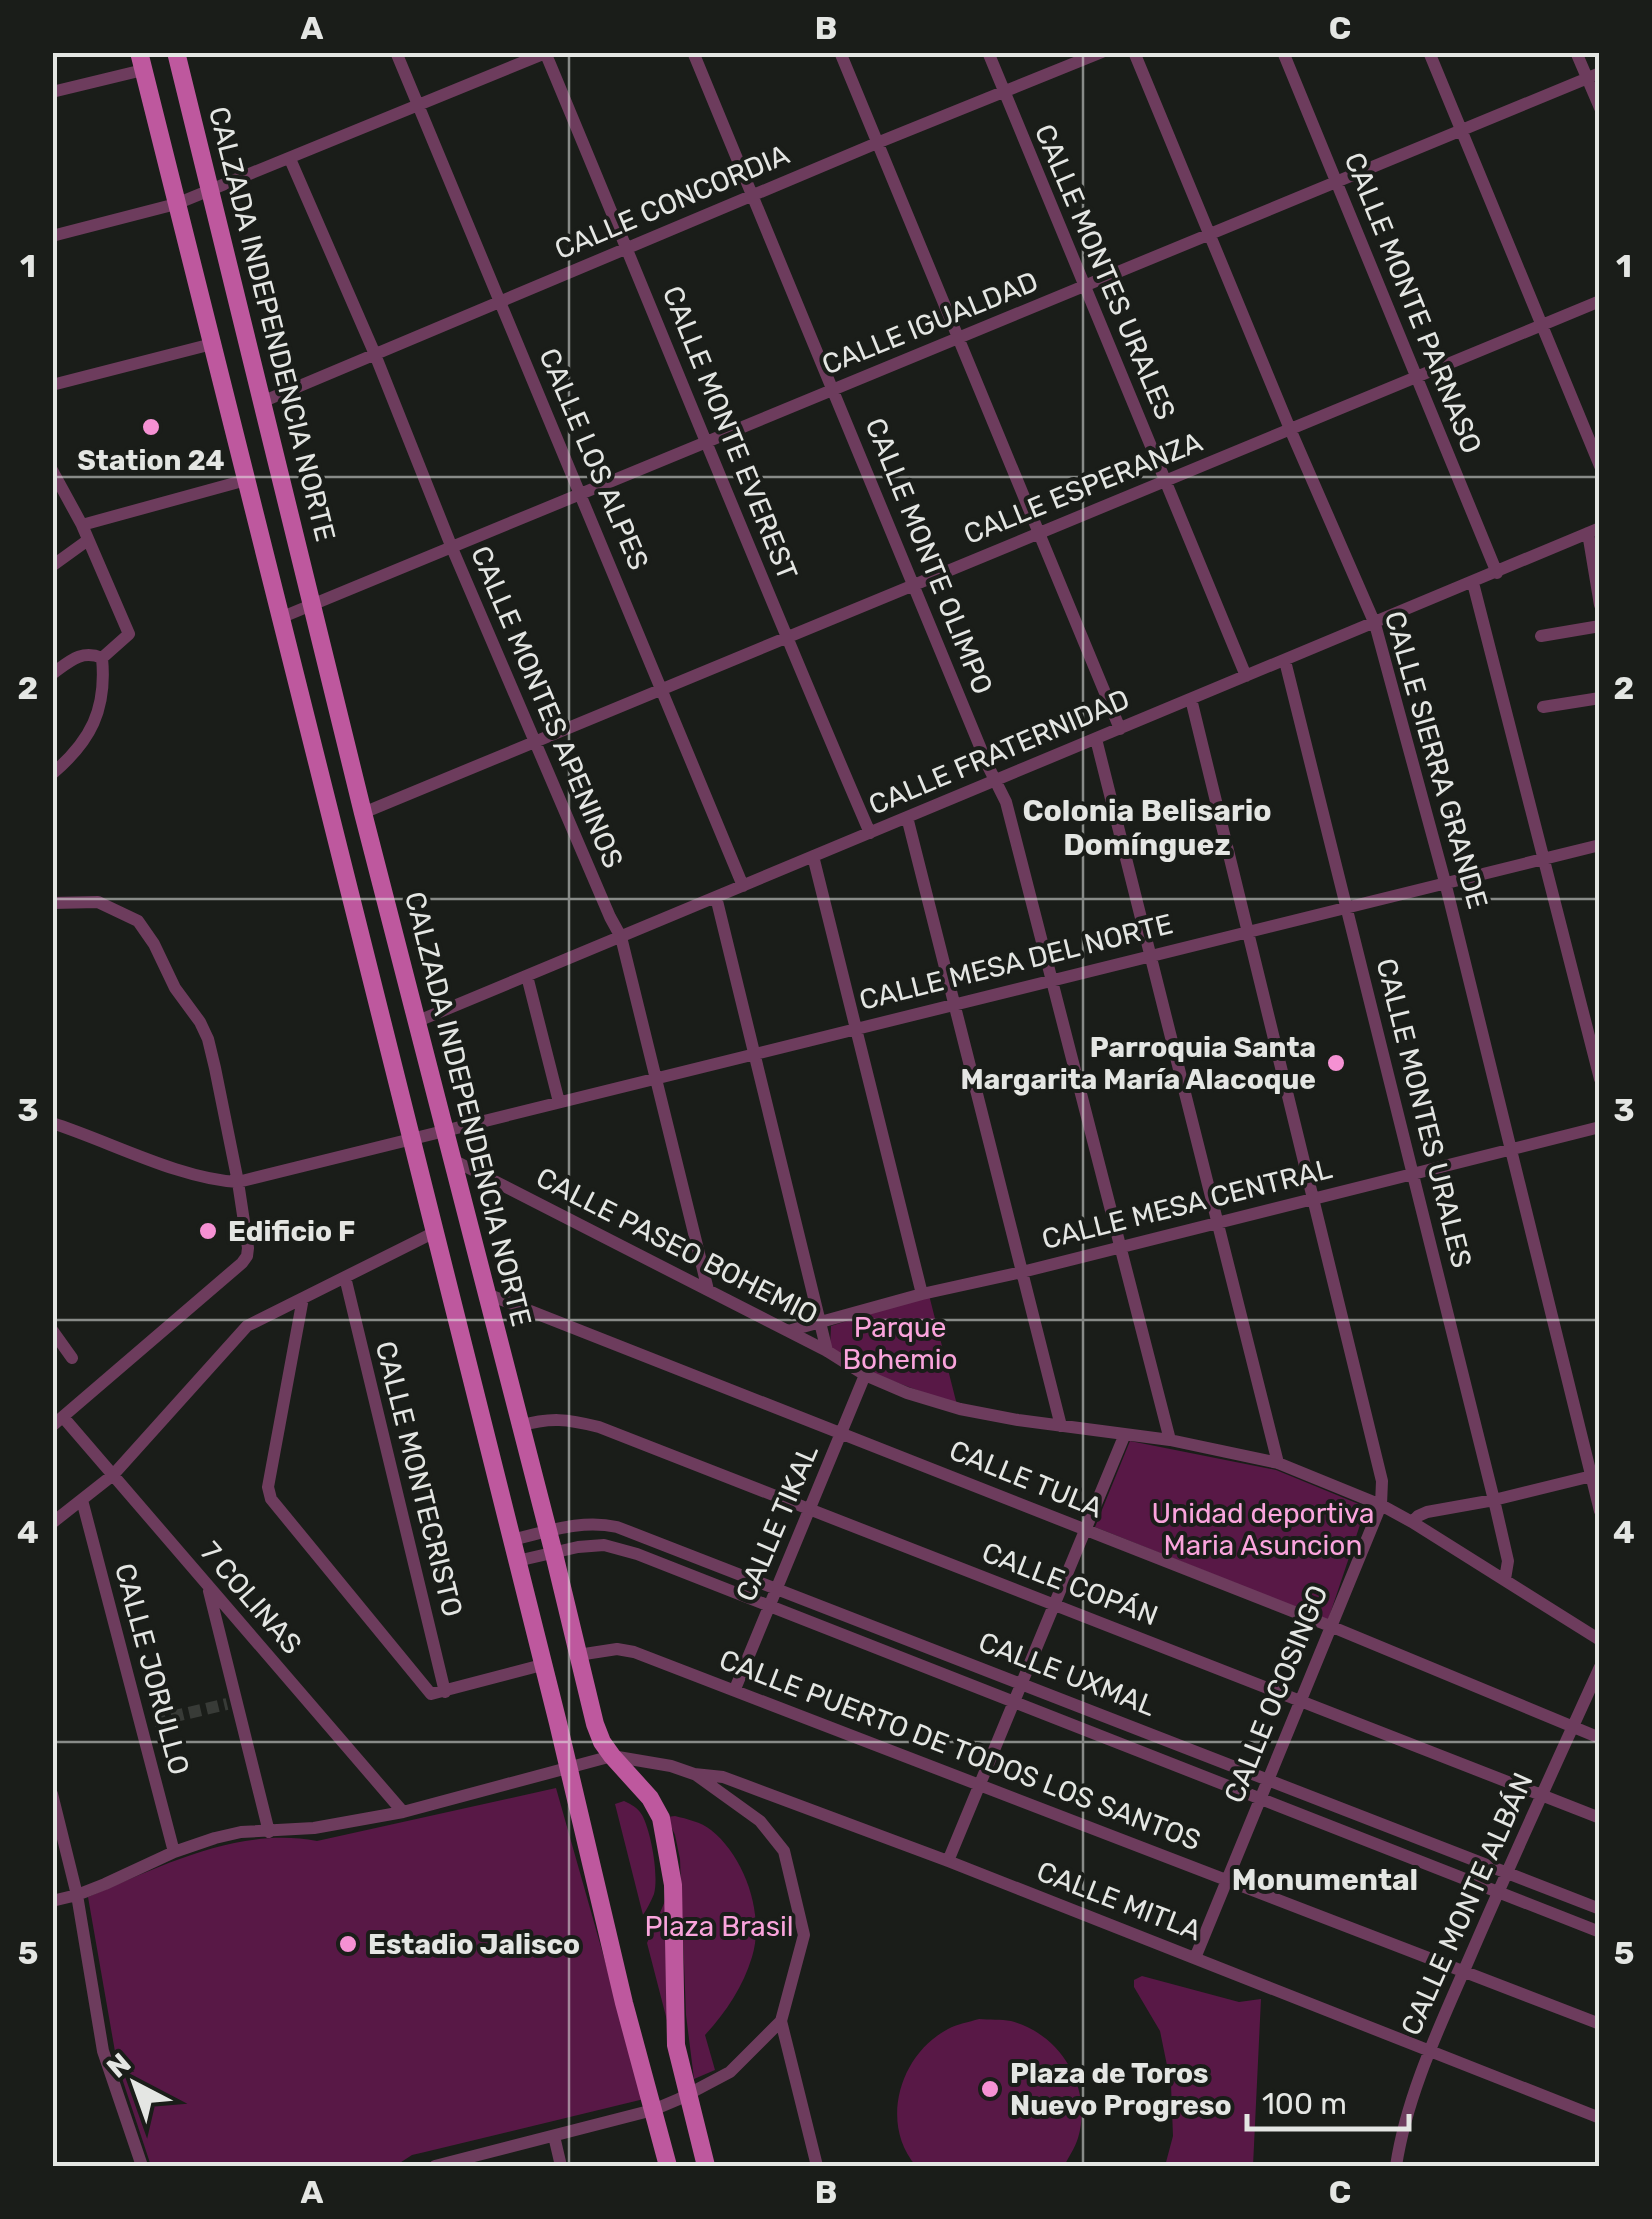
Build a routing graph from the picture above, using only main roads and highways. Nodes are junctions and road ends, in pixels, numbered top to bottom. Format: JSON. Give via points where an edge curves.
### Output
{"nodes":[{"id":1,"x":176,"y":52,"type":"edge"},
{"id":2,"x":141,"y":61,"type":"edge"},
{"id":3,"x":668,"y":2166,"type":"edge"},
{"id":4,"x":706,"y":2166,"type":"edge"}],
"edges":[{"from":1,"to":4,"type":"main road","name":"CALZADA INDEPENDENCIA NORTE","via":[[595,1724],[661,1818],[674,1884],[676,2045]]},
{"from":2,"to":3,"type":"main road"}]}
